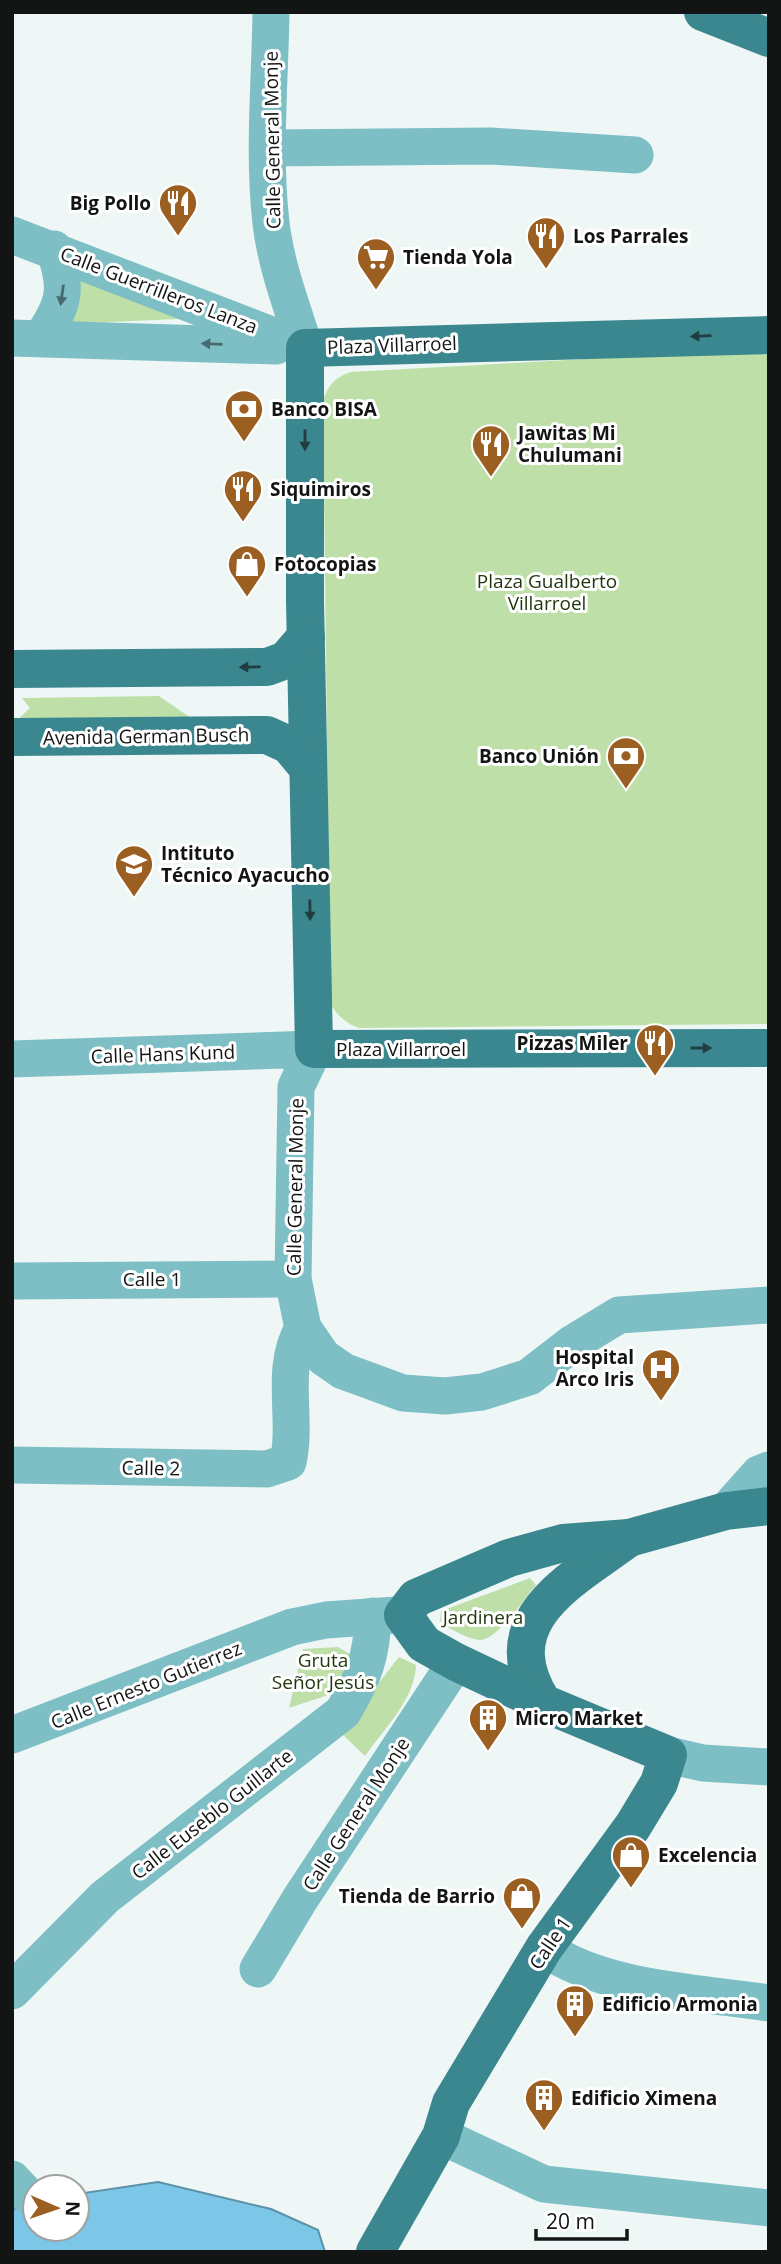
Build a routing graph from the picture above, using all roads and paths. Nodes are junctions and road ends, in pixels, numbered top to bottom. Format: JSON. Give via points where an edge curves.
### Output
{"nodes":[{"id":1,"x":271,"y":12,"type":"edge"},
{"id":2,"x":703,"y":12,"type":"edge"},
{"id":3,"x":761,"y":28,"type":"edge"},
{"id":4,"x":268,"y":148,"type":"junction"},
{"id":5,"x":635,"y":155,"type":"dead end"},
{"id":6,"x":12,"y":235,"type":"edge"},
{"id":7,"x":54,"y":249,"type":"junction"},
{"id":8,"x":769,"y":334,"type":"edge"},
{"id":9,"x":27,"y":337,"type":"edge"},
{"id":10,"x":305,"y":348,"type":"junction"},
{"id":11,"x":306,"y":637,"type":"junction"},
{"id":12,"x":12,"y":669,"type":"edge"},
{"id":13,"x":12,"y":737,"type":"edge"},
{"id":14,"x":308,"y":768,"type":"junction"},
{"id":15,"x":769,"y":1048,"type":"edge"},
{"id":16,"x":314,"y":1049,"type":"junction"},
{"id":17,"x":12,"y":1059,"type":"edge"},
{"id":18,"x":293,"y":1279,"type":"junction"},
{"id":19,"x":12,"y":1281,"type":"edge"},
{"id":20,"x":769,"y":1305,"type":"edge"},
{"id":21,"x":303,"y":1328,"type":"junction"},
{"id":22,"x":12,"y":1465,"type":"edge"},
{"id":23,"x":769,"y":1470,"type":"edge"},
{"id":24,"x":769,"y":1506,"type":"edge"},
{"id":25,"x":726,"y":1511,"type":"junction"},
{"id":26,"x":629,"y":1538,"type":"junction"},
{"id":27,"x":388,"y":1616,"type":"junction"},
{"id":28,"x":456,"y":1662,"type":"junction"},
{"id":29,"x":543,"y":1703,"type":"junction"},
{"id":30,"x":12,"y":1735,"type":"edge"},
{"id":31,"x":668,"y":1755,"type":"junction"},
{"id":32,"x":769,"y":1767,"type":"edge"},
{"id":33,"x":544,"y":1948,"type":"junction"},
{"id":34,"x":258,"y":1969,"type":"dead end"},
{"id":35,"x":12,"y":1991,"type":"edge"},
{"id":36,"x":769,"y":2003,"type":"edge"},
{"id":37,"x":441,"y":2136,"type":"junction"},
{"id":38,"x":769,"y":2208,"type":"edge"},
{"id":39,"x":375,"y":2252,"type":"edge"}],
"edges":[{"from":1,"to":4,"type":"street","name":"Calle General Monje"},
{"from":2,"to":3,"type":"main road"},
{"from":4,"to":5,"type":"street","via":[[491,146]]},
{"from":4,"to":10,"type":"street","name":"Calle General Monje","via":[[271,222]]},
{"from":6,"to":7,"type":"street","name":"Calle Guerrilleros Lanza"},
{"from":7,"to":9,"type":"street","one_way":true,"via":[[64,292],[58,314]]},
{"from":7,"to":10,"type":"street","name":"Calle Guerrilleros Lanza"},
{"from":8,"to":10,"type":"main road","name":"Plaza Villarroel","one_way":true},
{"from":10,"to":9,"type":"street","one_way":true},
{"from":10,"to":11,"type":"main road","name":"Plaza Villarroel","one_way":true},
{"from":11,"to":12,"type":"main road","one_way":true,"via":[[286,660],[267,667]]},
{"from":11,"to":14,"type":"main road","name":"Plaza Villarroel"},
{"from":13,"to":14,"type":"main road","name":"Avenida German Busch","via":[[267,735],[289,745]]},
{"from":14,"to":16,"type":"main road","name":"Plaza Villarroel","one_way":true},
{"from":16,"to":15,"type":"main road","name":"Plaza Villarroel","one_way":true},
{"from":16,"to":17,"type":"street","name":"Calle Hans Kund"},
{"from":16,"to":18,"type":"street","name":"Calle General Monje","via":[[296,1087]]},
{"from":18,"to":19,"type":"street","name":"Calle 1"},
{"from":18,"to":21,"type":"street","name":"Calle General Monje"},
{"from":20,"to":21,"type":"street","name":"Calle General Monje","via":[[619,1315],[529,1377],[482,1392],[445,1396],[403,1393],[343,1371],[323,1357]]},
{"from":21,"to":22,"type":"street","name":"Calle 2","via":[[294,1343],[290,1367],[293,1440],[288,1462],[267,1469]]},
{"from":23,"to":25,"type":"street","via":[[759,1474]]},
{"from":24,"to":25,"type":"main road"},
{"from":25,"to":26,"type":"main road"},
{"from":26,"to":27,"type":"main road","via":[[563,1542],[509,1558],[416,1598]]},
{"from":26,"to":29,"type":"main road","via":[[557,1591],[530,1627],[526,1664]]},
{"from":27,"to":28,"type":"main road"},
{"from":27,"to":30,"type":"street","name":"Calle Ernesto Gutierrez","via":[[292,1627]]},
{"from":27,"to":35,"type":"street","name":"Calle Euseblo Guillarte","via":[[343,1713],[105,1897]]},
{"from":28,"to":29,"type":"main road"},
{"from":28,"to":34,"type":"street","name":"Calle General Monje"},
{"from":29,"to":31,"type":"main road"},
{"from":31,"to":32,"type":"street","via":[[703,1763]]},
{"from":31,"to":33,"type":"main road","name":"Calle 1","via":[[659,1783],[633,1826]]},
{"from":33,"to":36,"type":"street","via":[[566,1964],[612,1979]]},
{"from":33,"to":37,"type":"main road","name":"Calle 1","via":[[451,2103]]},
{"from":37,"to":38,"type":"street","via":[[544,2184]]},
{"from":37,"to":39,"type":"main road","name":"Calle 1"}]}
